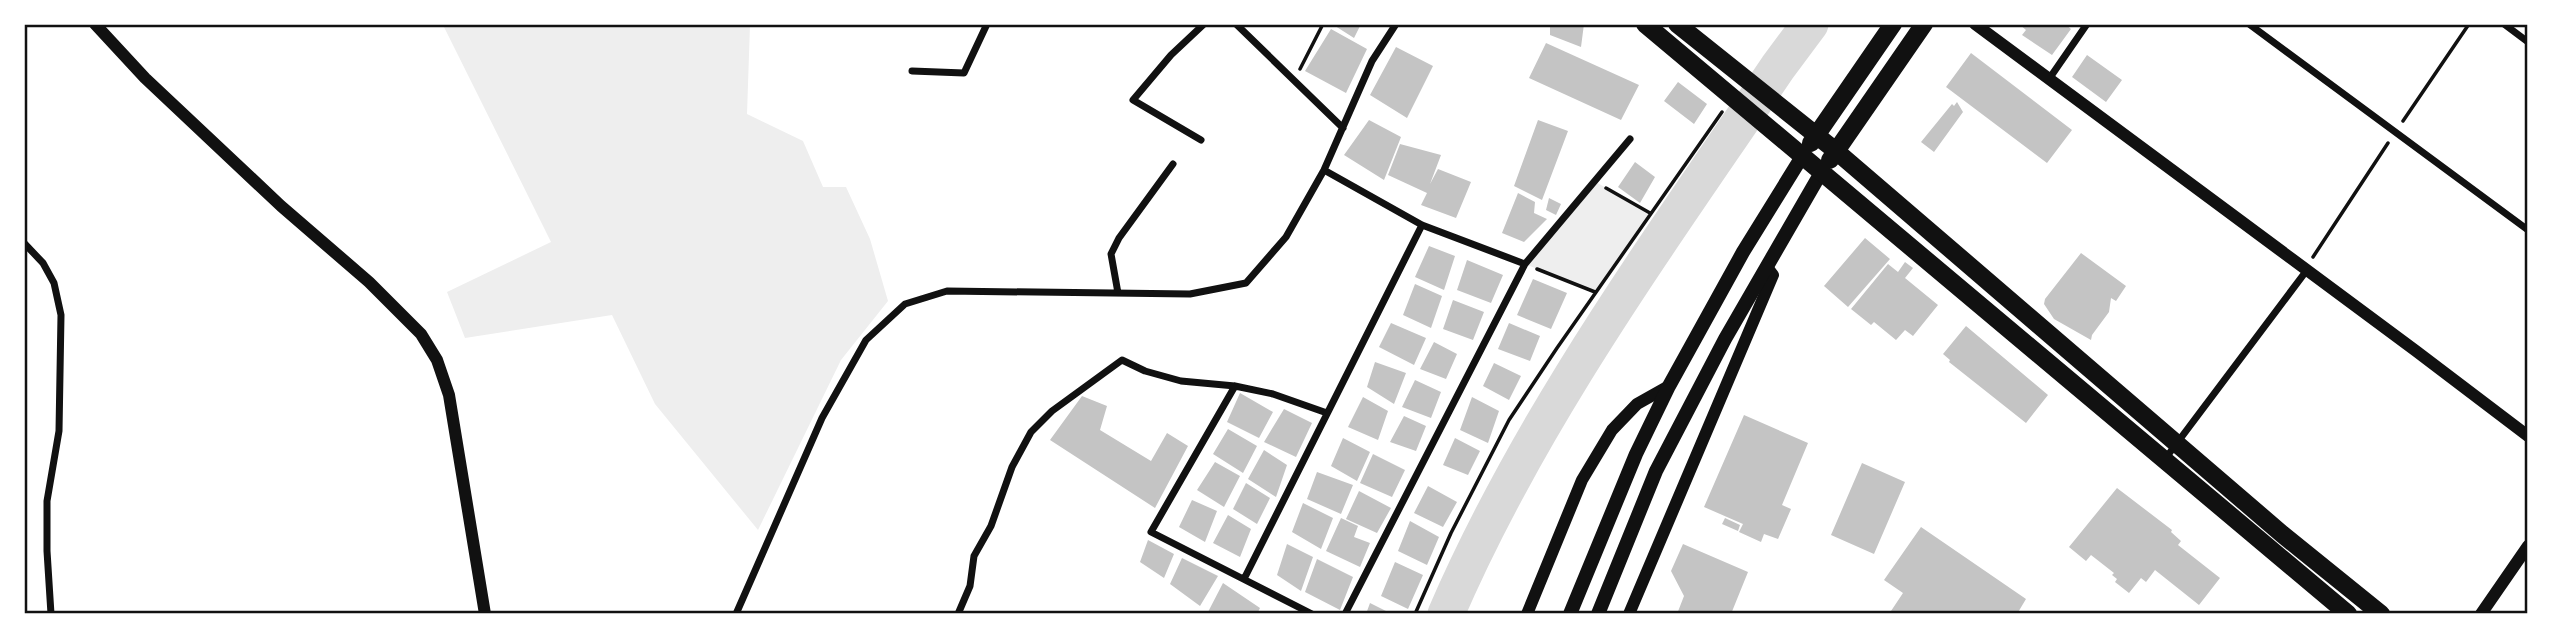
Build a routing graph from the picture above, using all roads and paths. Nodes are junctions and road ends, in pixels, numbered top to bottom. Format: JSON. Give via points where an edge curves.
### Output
{"nodes":[{"id":1,"x":94,"y":24,"type":"edge"},
{"id":2,"x":987,"y":24,"type":"edge"},
{"id":3,"x":1205,"y":24,"type":"edge"},
{"id":4,"x":1236,"y":24,"type":"edge"},
{"id":5,"x":1323,"y":24,"type":"edge"},
{"id":6,"x":1395,"y":24,"type":"edge"},
{"id":7,"x":1645,"y":24,"type":"edge"},
{"id":8,"x":1893,"y":24,"type":"edge"},
{"id":9,"x":1924,"y":24,"type":"edge"},
{"id":10,"x":1975,"y":24,"type":"edge"},
{"id":11,"x":2087,"y":24,"type":"edge"},
{"id":12,"x":2249,"y":24,"type":"edge"},
{"id":13,"x":2469,"y":24,"type":"edge"},
{"id":14,"x":2504,"y":24,"type":"edge"},
{"id":15,"x":1685,"y":27,"type":"edge"},
{"id":16,"x":2528,"y":42,"type":"edge"},
{"id":17,"x":912,"y":71,"type":"dead end"},
{"id":18,"x":2049,"y":79,"type":"junction"},
{"id":19,"x":1293,"y":82,"type":"junction"},
{"id":20,"x":1727,"y":103,"type":"junction"},
{"id":21,"x":2400,"y":125,"type":"dead end"},
{"id":22,"x":1343,"y":128,"type":"junction"},
{"id":23,"x":1816,"y":136,"type":"junction"},
{"id":24,"x":1630,"y":139,"type":"dead end"},
{"id":25,"x":1201,"y":140,"type":"dead end"},
{"id":26,"x":2389,"y":142,"type":"dead end"},
{"id":27,"x":1836,"y":151,"type":"junction"},
{"id":28,"x":1803,"y":155,"type":"junction"},
{"id":29,"x":1173,"y":164,"type":"dead end"},
{"id":30,"x":1324,"y":170,"type":"junction"},
{"id":31,"x":1822,"y":171,"type":"junction"},
{"id":32,"x":1594,"y":181,"type":"junction"},
{"id":33,"x":1650,"y":213,"type":"junction"},
{"id":34,"x":1422,"y":225,"type":"junction"},
{"id":35,"x":2528,"y":230,"type":"edge"},
{"id":36,"x":24,"y":243,"type":"edge"},
{"id":37,"x":1525,"y":264,"type":"junction"},
{"id":38,"x":1767,"y":267,"type":"junction"},
{"id":39,"x":2307,"y":270,"type":"junction"},
{"id":40,"x":1595,"y":292,"type":"junction"},
{"id":41,"x":1118,"y":293,"type":"junction"},
{"id":42,"x":1235,"y":386,"type":"junction"},
{"id":43,"x":1669,"y":386,"type":"junction"},
{"id":44,"x":1327,"y":414,"type":"junction"},
{"id":45,"x":2528,"y":436,"type":"edge"},
{"id":46,"x":2176,"y":444,"type":"junction"},
{"id":47,"x":2165,"y":459,"type":"junction"},
{"id":48,"x":2528,"y":546,"type":"edge"},
{"id":49,"x":1244,"y":579,"type":"junction"},
{"id":50,"x":51,"y":614,"type":"edge"},
{"id":51,"x":485,"y":614,"type":"edge"},
{"id":52,"x":736,"y":614,"type":"edge"},
{"id":53,"x":958,"y":614,"type":"edge"},
{"id":54,"x":1312,"y":614,"type":"edge"},
{"id":55,"x":1345,"y":614,"type":"edge"},
{"id":56,"x":1415,"y":614,"type":"edge"},
{"id":57,"x":1527,"y":614,"type":"edge"},
{"id":58,"x":1570,"y":614,"type":"edge"},
{"id":59,"x":1598,"y":614,"type":"edge"},
{"id":60,"x":1629,"y":614,"type":"edge"},
{"id":61,"x":2348,"y":614,"type":"edge"},
{"id":62,"x":2381,"y":614,"type":"edge"},
{"id":63,"x":2481,"y":614,"type":"edge"}],
"edges":[{"from":1,"to":51,"type":"street","via":[[184,115],[421,334],[437,359],[449,395]]},
{"from":2,"to":17,"type":"street","via":[[964,73]]},
{"from":3,"to":25,"type":"street","via":[[1133,100]]},
{"from":4,"to":19,"type":"street"},
{"from":5,"to":19,"type":"path"},
{"from":6,"to":22,"type":"street","via":[[1372,61]]},
{"from":7,"to":20,"type":"main road"},
{"from":8,"to":23,"type":"main road"},
{"from":9,"to":27,"type":"main road"},
{"from":10,"to":18,"type":"street"},
{"from":11,"to":18,"type":"street"},
{"from":12,"to":35,"type":"street"},
{"from":13,"to":21,"type":"path"},
{"from":14,"to":16,"type":"street"},
{"from":15,"to":23,"type":"main road"},
{"from":18,"to":39,"type":"street"},
{"from":19,"to":22,"type":"street"},
{"from":20,"to":28,"type":"main road","via":[[1771,128]]},
{"from":20,"to":33,"type":"path"},
{"from":22,"to":30,"type":"street"},
{"from":23,"to":27,"type":"main road"},
{"from":23,"to":28,"type":"main road"},
{"from":24,"to":32,"type":"street"},
{"from":26,"to":39,"type":"path"},
{"from":27,"to":31,"type":"main road"},
{"from":27,"to":46,"type":"main road"},
{"from":28,"to":31,"type":"main road"},
{"from":28,"to":43,"type":"main road"},
{"from":29,"to":41,"type":"street","via":[[1111,254]]},
{"from":30,"to":34,"type":"street"},
{"from":30,"to":41,"type":"street","via":[[1286,237],[1246,283],[1190,294]]},
{"from":31,"to":38,"type":"main road"},
{"from":31,"to":47,"type":"main road"},
{"from":32,"to":33,"type":"path"},
{"from":32,"to":37,"type":"street"},
{"from":33,"to":40,"type":"path"},
{"from":34,"to":37,"type":"street"},
{"from":34,"to":44,"type":"street"},
{"from":36,"to":50,"type":"street","via":[[54,283],[61,315],[59,431],[47,501]]},
{"from":37,"to":40,"type":"path"},
{"from":37,"to":55,"type":"street"},
{"from":38,"to":59,"type":"main road","via":[[1656,471]]},
{"from":38,"to":60,"type":"street","via":[[1773,275]]},
{"from":39,"to":45,"type":"street"},
{"from":39,"to":46,"type":"street"},
{"from":40,"to":56,"type":"path","via":[[1509,421]]},
{"from":41,"to":52,"type":"street","via":[[947,291],[905,304],[866,340],[822,418]]},
{"from":42,"to":44,"type":"street"},
{"from":42,"to":49,"type":"street","via":[[1151,532]]},
{"from":42,"to":53,"type":"street","via":[[1181,381],[1122,360],[1052,411],[1031,432],[1012,467],[991,526],[974,556],[970,586]]},
{"from":43,"to":57,"type":"street","via":[[1637,404],[1612,430],[1582,480]]},
{"from":43,"to":58,"type":"main road"},
{"from":44,"to":49,"type":"street"},
{"from":46,"to":47,"type":"street"},
{"from":46,"to":62,"type":"main road"},
{"from":47,"to":61,"type":"main road"},
{"from":48,"to":63,"type":"street"},
{"from":49,"to":54,"type":"street"}]}
